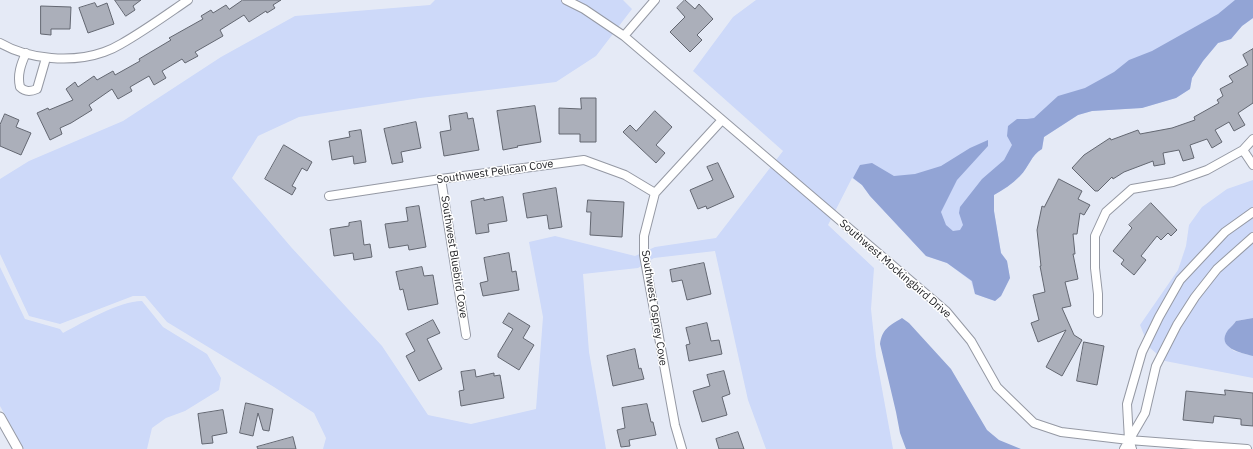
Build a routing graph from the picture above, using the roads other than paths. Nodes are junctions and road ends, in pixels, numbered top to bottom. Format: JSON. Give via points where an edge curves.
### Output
{"nodes":[{"id":1,"x":188,"y":0,"type":"edge"},
{"id":2,"x":566,"y":0,"type":"edge"},
{"id":3,"x":655,"y":0,"type":"edge"},
{"id":4,"x":624,"y":36,"type":"junction"},
{"id":5,"x":0,"y":42,"type":"edge"},
{"id":6,"x":26,"y":53,"type":"junction"},
{"id":7,"x":46,"y":58,"type":"junction"},
{"id":8,"x":722,"y":120,"type":"junction"},
{"id":9,"x":1253,"y":138,"type":"edge"},
{"id":10,"x":1244,"y":150,"type":"junction"},
{"id":11,"x":1253,"y":165,"type":"edge"},
{"id":12,"x":441,"y":179,"type":"junction"},
{"id":13,"x":655,"y":193,"type":"junction"},
{"id":14,"x":329,"y":196,"type":"dead end"},
{"id":15,"x":1253,"y":212,"type":"edge"},
{"id":16,"x":1253,"y":237,"type":"edge"},
{"id":17,"x":1098,"y":313,"type":"dead end"},
{"id":18,"x":466,"y":335,"type":"dead end"},
{"id":19,"x":0,"y":417,"type":"edge"},
{"id":20,"x":1129,"y":440,"type":"junction"},
{"id":21,"x":18,"y":449,"type":"edge"},
{"id":22,"x":682,"y":449,"type":"edge"},
{"id":23,"x":1124,"y":449,"type":"edge"},
{"id":24,"x":1132,"y":449,"type":"edge"},
{"id":25,"x":1247,"y":449,"type":"edge"}],
"edges":[{"from":1,"to":7,"type":"street","via":[[133,37],[105,52],[84,57]]},
{"from":2,"to":4,"type":"street","name":"Southwest Mockingbird Drive"},
{"from":3,"to":4,"type":"street"},
{"from":4,"to":8,"type":"street","name":"Southwest Mockingbird Drive"},
{"from":5,"to":6,"type":"street"},
{"from":6,"to":7,"type":"street"},
{"from":6,"to":7,"type":"street","via":[[20,67],[18,82],[20,87],[27,91],[36,88]]},
{"from":8,"to":13,"type":"street","name":"Southwest Osprey Cove"},
{"from":8,"to":20,"type":"street","name":"Southwest Mockingbird Drive","via":[[946,311],[971,340],[997,387],[1034,423],[1061,432]]},
{"from":9,"to":10,"type":"street"},
{"from":10,"to":11,"type":"street"},
{"from":10,"to":17,"type":"street","via":[[1208,170],[1173,182],[1132,189],[1106,212],[1095,236]]},
{"from":12,"to":13,"type":"street","name":"Southwest Pelican Cove","via":[[584,160],[625,175]]},
{"from":12,"to":14,"type":"street","name":"Southwest Pelican Cove"},
{"from":12,"to":18,"type":"street","name":"Southwest Bluebird Cove"},
{"from":13,"to":22,"type":"street","name":"Southwest Osprey Cove","via":[[644,236],[644,255],[675,424]]},
{"from":15,"to":20,"type":"street","via":[[1225,232],[1180,280],[1159,317],[1142,352],[1126,404]]},
{"from":16,"to":20,"type":"street","via":[[1217,269],[1194,297],[1156,366],[1145,413]]},
{"from":19,"to":21,"type":"street"},
{"from":20,"to":23,"type":"street"},
{"from":20,"to":24,"type":"street"},
{"from":20,"to":25,"type":"street","name":"Southwest Mockingbird Drive"}]}
